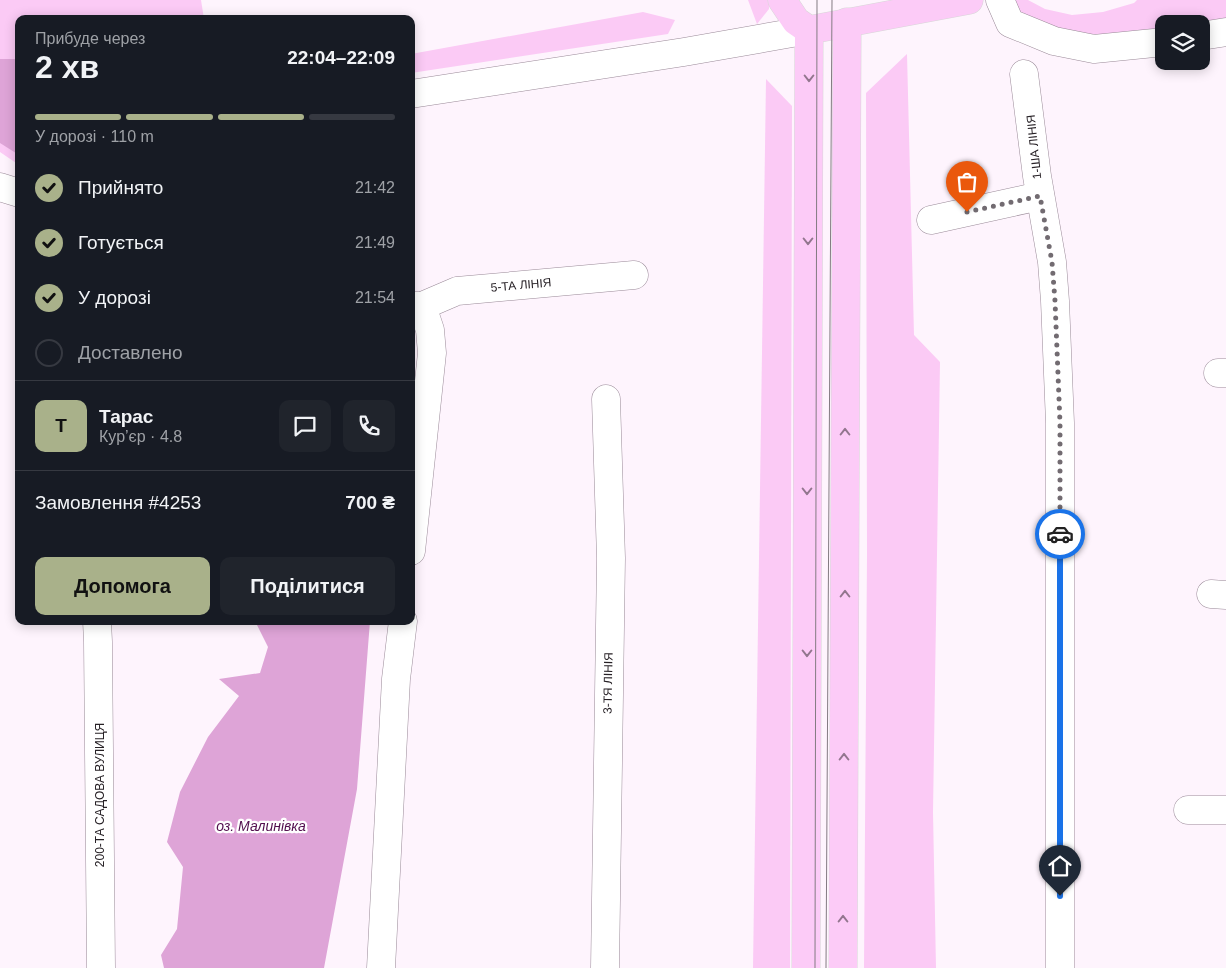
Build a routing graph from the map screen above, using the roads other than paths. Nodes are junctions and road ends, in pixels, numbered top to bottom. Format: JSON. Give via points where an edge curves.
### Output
{"nodes":[{"id":1,"x":782,"y":0,"type":"edge"},
{"id":2,"x":969,"y":0,"type":"edge"},
{"id":3,"x":1005,"y":12,"type":"edge"},
{"id":4,"x":847,"y":22,"type":"junction"},
{"id":5,"x":809,"y":30,"type":"junction"},
{"id":6,"x":1226,"y":32,"type":"edge"},
{"id":7,"x":1210,"y":35,"type":"edge"},
{"id":8,"x":1155,"y":43,"type":"edge"},
{"id":9,"x":1024,"y":74,"type":"dead end"},
{"id":10,"x":415,"y":93,"type":"edge"},
{"id":11,"x":0,"y":187,"type":"edge"},
{"id":12,"x":15,"y":192,"type":"edge"},
{"id":13,"x":1040,"y":196,"type":"junction"},
{"id":14,"x":931,"y":220,"type":"dead end"},
{"id":15,"x":634,"y":275,"type":"dead end"},
{"id":16,"x":417,"y":306,"type":"edge"},
{"id":17,"x":606,"y":399,"type":"dead end"},
{"id":18,"x":415,"y":513,"type":"edge"},
{"id":19,"x":97,"y":625,"type":"edge"},
{"id":20,"x":403,"y":625,"type":"edge"},
{"id":21,"x":1188,"y":810,"type":"dead end"},
{"id":22,"x":1226,"y":810,"type":"edge"},
{"id":23,"x":101,"y":968,"type":"edge"},
{"id":24,"x":381,"y":968,"type":"edge"},
{"id":25,"x":605,"y":968,"type":"edge"},
{"id":26,"x":806,"y":968,"type":"edge"},
{"id":27,"x":843,"y":968,"type":"edge"},
{"id":28,"x":1060,"y":968,"type":"edge"}],
"edges":[{"from":1,"to":5,"type":"main road","via":[[796,21]]},
{"from":2,"to":4,"type":"main road"},
{"from":3,"to":8,"type":"street","via":[[1054,41],[1094,50]]},
{"from":4,"to":5,"type":"main road"},
{"from":27,"to":4,"type":"main road","one_way":true},
{"from":5,"to":10,"type":"street"},
{"from":5,"to":26,"type":"main road","one_way":true},
{"from":6,"to":7,"type":"street"},
{"from":9,"to":13,"type":"street","name":"1-ША ЛІНІЯ"},
{"from":11,"to":12,"type":"street"},
{"from":13,"to":14,"type":"street"},
{"from":13,"to":28,"type":"street","name":"1-ША ЛІНІЯ","via":[[1052,262],[1060,423]]},
{"from":15,"to":16,"type":"street","name":"5-ТА ЛІНІЯ","via":[[457,290]]},
{"from":16,"to":18,"type":"street","via":[[430,330],[432,353]]},
{"from":17,"to":25,"type":"street","name":"3-ТЯ ЛІНІЯ","via":[[611,558]]},
{"from":19,"to":23,"type":"street","name":"200-ТА САДОВА ВУЛИЦЯ"},
{"from":20,"to":24,"type":"street","via":[[396,679]]},
{"from":21,"to":22,"type":"street"}]}
